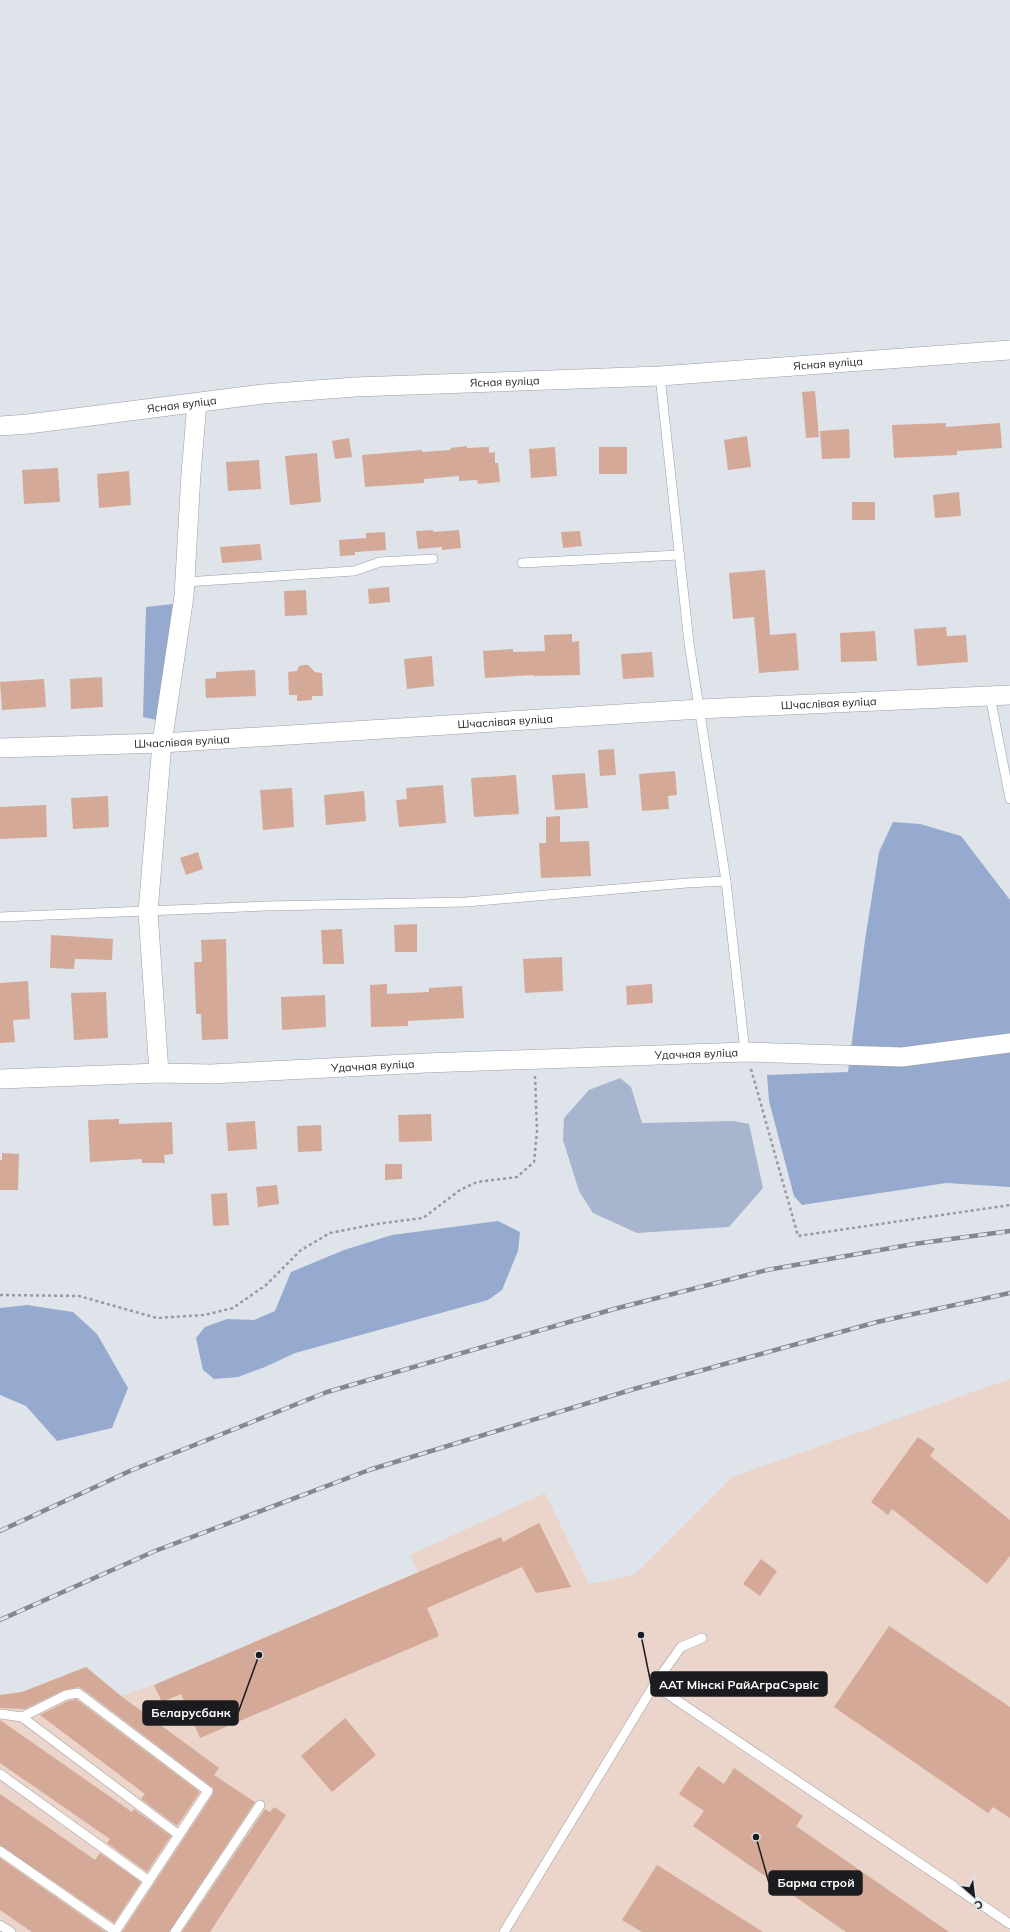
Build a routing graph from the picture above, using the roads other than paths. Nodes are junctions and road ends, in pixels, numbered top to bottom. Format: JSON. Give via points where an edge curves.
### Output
{"nodes":[{"id":1,"x":1010,"y":350,"type":"edge"},
{"id":2,"x":660,"y":376,"type":"junction"},
{"id":3,"x":197,"y":403,"type":"junction"},
{"id":4,"x":0,"y":426,"type":"edge"},
{"id":5,"x":679,"y":555,"type":"junction"},
{"id":6,"x":433,"y":559,"type":"dead end"},
{"id":7,"x":522,"y":563,"type":"dead end"},
{"id":8,"x":185,"y":582,"type":"junction"},
{"id":9,"x":1010,"y":694,"type":"edge"},
{"id":10,"x":990,"y":696,"type":"junction"},
{"id":11,"x":700,"y":709,"type":"junction"},
{"id":12,"x":162,"y":743,"type":"junction"},
{"id":13,"x":0,"y":748,"type":"edge"},
{"id":14,"x":1010,"y":799,"type":"edge"},
{"id":15,"x":726,"y":881,"type":"junction"},
{"id":16,"x":148,"y":912,"type":"junction"},
{"id":17,"x":0,"y":918,"type":"edge"},
{"id":18,"x":1010,"y":1043,"type":"edge"},
{"id":19,"x":745,"y":1052,"type":"junction"},
{"id":20,"x":159,"y":1072,"type":"junction"},
{"id":21,"x":0,"y":1079,"type":"edge"},
{"id":22,"x":702,"y":1638,"type":"dead end"},
{"id":23,"x":654,"y":1685,"type":"junction"},
{"id":24,"x":0,"y":1714,"type":"edge"},
{"id":25,"x":22,"y":1717,"type":"junction"},
{"id":26,"x":0,"y":1774,"type":"edge"},
{"id":27,"x":260,"y":1805,"type":"dead end"},
{"id":28,"x":179,"y":1835,"type":"junction"},
{"id":29,"x":0,"y":1851,"type":"edge"},
{"id":30,"x":148,"y":1881,"type":"junction"},
{"id":31,"x":1010,"y":1924,"type":"edge"},
{"id":32,"x":0,"y":1925,"type":"edge"},
{"id":33,"x":115,"y":1931,"type":"edge"},
{"id":34,"x":11,"y":1932,"type":"edge"},
{"id":35,"x":175,"y":1932,"type":"edge"},
{"id":36,"x":504,"y":1932,"type":"edge"}],
"edges":[{"from":1,"to":2,"type":"street","name":"Ясная вуліца"},
{"from":2,"to":3,"type":"street","name":"Ясная вуліца","via":[[355,387],[263,394]]},
{"from":2,"to":5,"type":"lane"},
{"from":3,"to":4,"type":"street","name":"Ясная вуліца"},
{"from":3,"to":8,"type":"street"},
{"from":5,"to":7,"type":"lane"},
{"from":5,"to":11,"type":"lane"},
{"from":6,"to":8,"type":"lane","via":[[380,562],[354,571]]},
{"from":8,"to":12,"type":"street"},
{"from":9,"to":10,"type":"street","name":"Шчаслівая вуліца"},
{"from":10,"to":11,"type":"street","name":"Шчаслівая вуліца"},
{"from":10,"to":14,"type":"lane"},
{"from":11,"to":12,"type":"street","name":"Шчаслівая вуліца"},
{"from":11,"to":15,"type":"lane"},
{"from":12,"to":13,"type":"street","name":"Шчаслівая вуліца"},
{"from":12,"to":16,"type":"street"},
{"from":15,"to":16,"type":"lane","via":[[466,902],[267,906]]},
{"from":15,"to":19,"type":"lane"},
{"from":16,"to":17,"type":"lane"},
{"from":16,"to":20,"type":"street"},
{"from":18,"to":19,"type":"street","name":"Удачная вуліца","via":[[902,1057]]},
{"from":19,"to":20,"type":"street","name":"Удачная вуліца","via":[[211,1074]]},
{"from":20,"to":21,"type":"street","name":"Удачная вуліца"},
{"from":22,"to":23,"type":"lane","via":[[680,1647]]},
{"from":23,"to":31,"type":"lane"},
{"from":23,"to":36,"type":"lane"},
{"from":24,"to":25,"type":"lane"},
{"from":25,"to":28,"type":"lane"},
{"from":25,"to":28,"type":"lane","via":[[78,1693],[208,1790]]},
{"from":26,"to":30,"type":"lane"},
{"from":27,"to":35,"type":"lane"},
{"from":28,"to":30,"type":"lane"},
{"from":29,"to":33,"type":"lane"},
{"from":30,"to":33,"type":"lane"},
{"from":32,"to":34,"type":"lane"}]}
